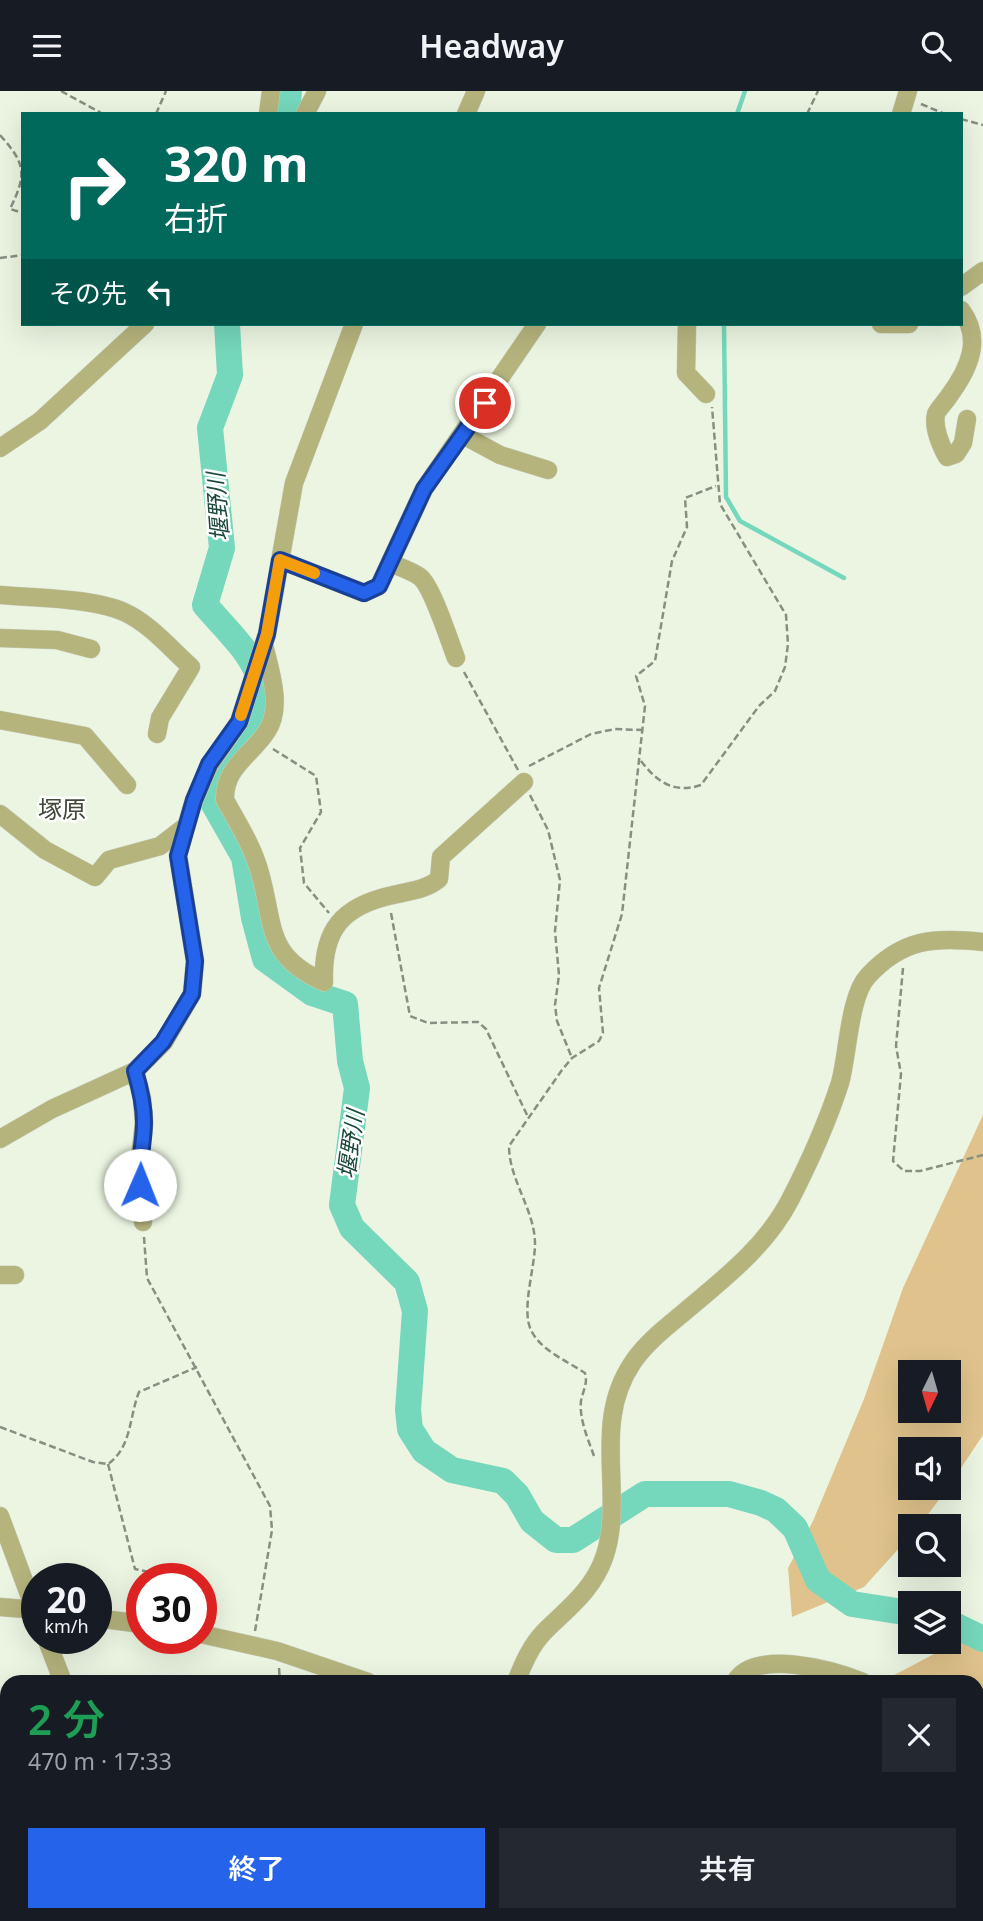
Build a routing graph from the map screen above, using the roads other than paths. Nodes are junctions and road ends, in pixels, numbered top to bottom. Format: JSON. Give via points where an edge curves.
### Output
{"nodes":[{"id":1,"x":271,"y":91,"type":"edge"},
{"id":2,"x":317,"y":91,"type":"edge"},
{"id":3,"x":476,"y":91,"type":"edge"},
{"id":4,"x":913,"y":95,"type":"edge"},
{"id":5,"x":268,"y":112,"type":"edge"},
{"id":6,"x":306,"y":112,"type":"edge"},
{"id":7,"x":467,"y":112,"type":"edge"},
{"id":8,"x":902,"y":112,"type":"edge"},
{"id":9,"x":963,"y":313,"type":"edge"},
{"id":10,"x":143,"y":326,"type":"edge"},
{"id":11,"x":353,"y":326,"type":"edge"},
{"id":12,"x":536,"y":326,"type":"edge"},
{"id":13,"x":687,"y":326,"type":"edge"},
{"id":14,"x":706,"y":394,"type":"road end"},
{"id":15,"x":967,"y":419,"type":"dead end"},
{"id":16,"x":463,"y":435,"type":"junction"},
{"id":17,"x":0,"y":449,"type":"edge"},
{"id":18,"x":548,"y":470,"type":"dead end"},
{"id":19,"x":280,"y":560,"type":"junction"},
{"id":20,"x":390,"y":563,"type":"junction"},
{"id":21,"x":0,"y":595,"type":"edge"},
{"id":22,"x":0,"y":638,"type":"edge"},
{"id":23,"x":263,"y":648,"type":"junction"},
{"id":24,"x":91,"y":649,"type":"dead end"},
{"id":25,"x":456,"y":658,"type":"road end"},
{"id":26,"x":0,"y":720,"type":"edge"},
{"id":27,"x":157,"y":734,"type":"dead end"},
{"id":28,"x":263,"y":734,"type":"junction"},
{"id":29,"x":231,"y":736,"type":"junction"},
{"id":30,"x":520,"y":775,"type":"road end"},
{"id":31,"x":127,"y":785,"type":"dead end"},
{"id":32,"x":0,"y":814,"type":"edge"},
{"id":33,"x":186,"y":826,"type":"junction"},
{"id":34,"x":983,"y":942,"type":"edge"},
{"id":35,"x":135,"y":1071,"type":"junction"},
{"id":36,"x":0,"y":1139,"type":"edge"},
{"id":37,"x":143,"y":1222,"type":"road end"},
{"id":38,"x":0,"y":1515,"type":"edge"},
{"id":39,"x":21,"y":1572,"type":"edge"},
{"id":40,"x":0,"y":1607,"type":"edge"},
{"id":41,"x":21,"y":1610,"type":"edge"},
{"id":42,"x":217,"y":1638,"type":"edge"},
{"id":43,"x":52,"y":1654,"type":"edge"},
{"id":44,"x":60,"y":1675,"type":"edge"},
{"id":45,"x":346,"y":1675,"type":"edge"},
{"id":46,"x":519,"y":1675,"type":"edge"},
{"id":47,"x":738,"y":1675,"type":"edge"},
{"id":48,"x":846,"y":1675,"type":"edge"}],
"edges":[{"from":1,"to":5,"type":"street"},
{"from":2,"to":6,"type":"street"},
{"from":3,"to":7,"type":"street"},
{"from":4,"to":8,"type":"street"},
{"from":9,"to":15,"type":"street","via":[[975,329],[976,352],[972,366],[936,414],[937,433],[947,457],[956,454],[963,443]]},
{"from":10,"to":17,"type":"street","via":[[40,421]]},
{"from":11,"to":19,"type":"street","via":[[294,483]]},
{"from":12,"to":16,"type":"street"},
{"from":13,"to":14,"type":"street","via":[[686,373]]},
{"from":16,"to":18,"type":"street","via":[[500,456]]},
{"from":16,"to":20,"type":"street","via":[[424,489]]},
{"from":19,"to":20,"type":"street","via":[[364,593],[379,586]]},
{"from":19,"to":23,"type":"street"},
{"from":20,"to":25,"type":"street","via":[[419,576],[430,587]]},
{"from":21,"to":27,"type":"street","via":[[123,612],[191,667],[160,718]]},
{"from":22,"to":24,"type":"street","via":[[57,639]]},
{"from":23,"to":28,"type":"street","via":[[275,697]]},
{"from":23,"to":29,"type":"street"},
{"from":26,"to":31,"type":"street","via":[[85,736]]},
{"from":28,"to":29,"type":"street"},
{"from":28,"to":30,"type":"street","via":[[229,776],[225,800],[260,872],[273,931],[288,959],[303,973],[324,982],[326,943],[337,925],[360,907],[431,886],[439,879],[441,857]]},
{"from":29,"to":33,"type":"street","via":[[209,764]]},
{"from":32,"to":33,"type":"street","via":[[45,850],[95,877],[109,860],[160,846]]},
{"from":33,"to":35,"type":"street","via":[[178,856],[195,961],[192,994],[163,1042]]},
{"from":34,"to":46,"type":"street","via":[[924,940],[902,948],[864,979],[838,1087],[790,1200],[743,1263],[646,1345],[619,1386],[609,1444],[609,1536],[595,1577],[584,1594],[543,1633]]},
{"from":35,"to":36,"type":"street"},
{"from":35,"to":37,"type":"street","via":[[144,1123],[139,1166]]},
{"from":38,"to":39,"type":"street"},
{"from":40,"to":41,"type":"street"},
{"from":42,"to":45,"type":"street"},
{"from":43,"to":44,"type":"street"},
{"from":47,"to":48,"type":"street","via":[[754,1667],[776,1665]]}]}
